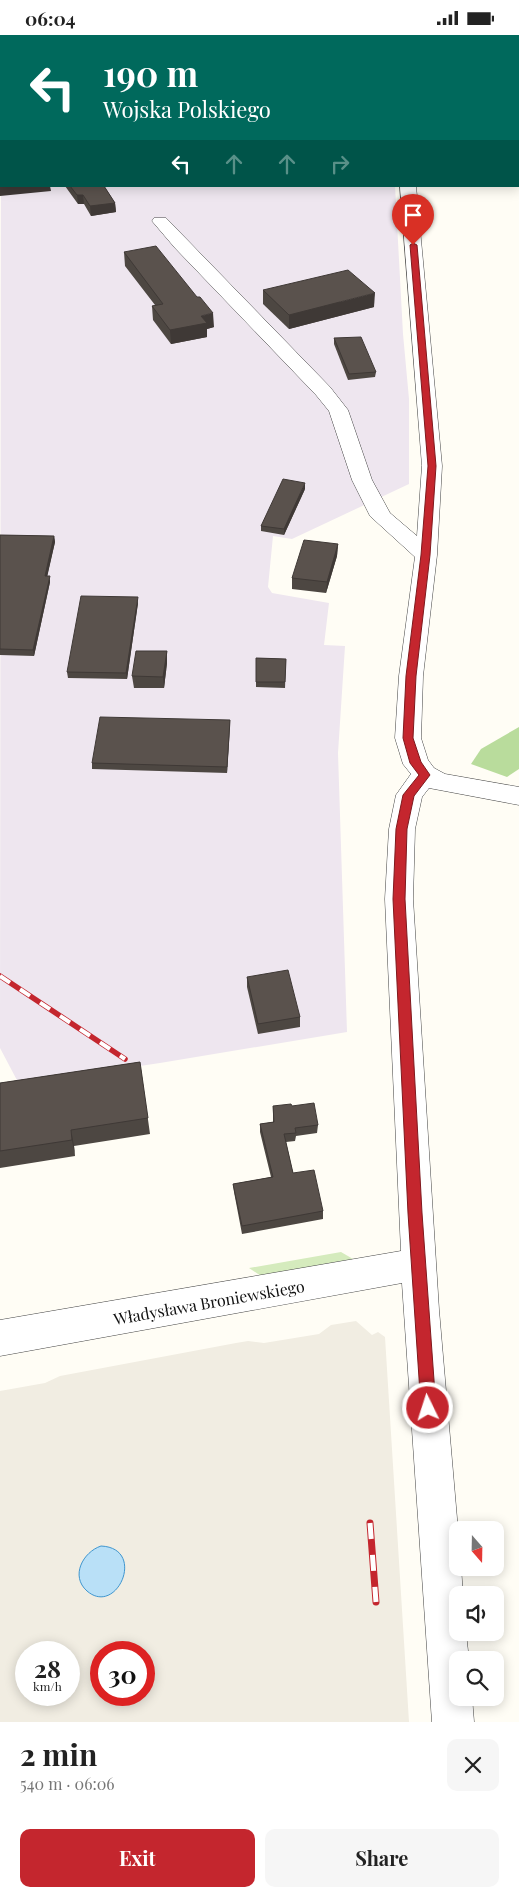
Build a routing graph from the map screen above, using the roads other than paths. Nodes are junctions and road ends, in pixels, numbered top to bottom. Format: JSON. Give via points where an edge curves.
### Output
{"nodes":[{"id":1,"x":408,"y":187,"type":"edge"},
{"id":2,"x":160,"y":221,"type":"dead end"},
{"id":3,"x":426,"y":555,"type":"junction"},
{"id":4,"x":425,"y":775,"type":"junction"},
{"id":5,"x":519,"y":796,"type":"edge"},
{"id":6,"x":418,"y":1264,"type":"junction"},
{"id":7,"x":0,"y":1338,"type":"edge"},
{"id":8,"x":453,"y":1722,"type":"edge"}],
"edges":[{"from":1,"to":3,"type":"street","via":[[432,466]]},
{"from":2,"to":3,"type":"street","via":[[323,391],[338,410],[362,480],[382,516]]},
{"from":3,"to":4,"type":"street","via":[[411,676],[408,738],[416,763]]},
{"from":4,"to":5,"type":"street","via":[[439,782]]},
{"from":4,"to":6,"type":"street","via":[[409,795],[402,829],[399,899]]},
{"from":6,"to":7,"type":"street","name":"Władysława Broniewskiego"},
{"from":6,"to":8,"type":"street"}]}
